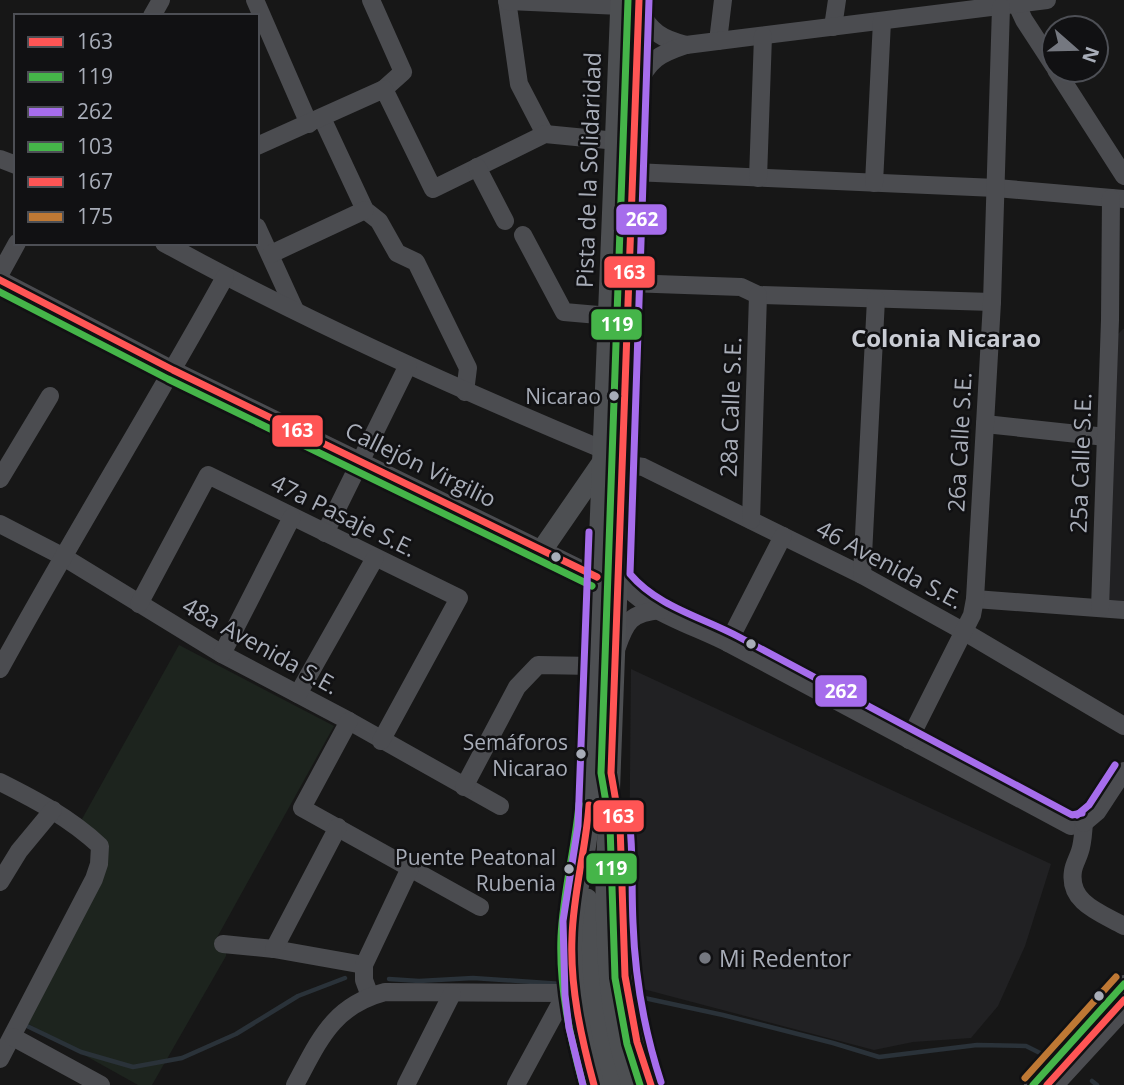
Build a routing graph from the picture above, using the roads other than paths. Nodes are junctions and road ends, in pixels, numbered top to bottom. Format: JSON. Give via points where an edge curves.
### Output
{"nodes":[{"id":1,"x":255,"y":0,"type":"edge"},
{"id":2,"x":371,"y":0,"type":"edge"},
{"id":3,"x":507,"y":0,"type":"edge"},
{"id":4,"x":723,"y":0,"type":"edge"},
{"id":5,"x":838,"y":0,"type":"edge"},
{"id":6,"x":1047,"y":0,"type":"edge"},
{"id":7,"x":630,"y":4,"type":"edge"},
{"id":8,"x":957,"y":6,"type":"edge"},
{"id":9,"x":1009,"y":6,"type":"junction"},
{"id":10,"x":882,"y":21,"type":"junction"},
{"id":11,"x":833,"y":27,"type":"junction"},
{"id":12,"x":763,"y":36,"type":"junction"},
{"id":13,"x":718,"y":41,"type":"junction"},
{"id":14,"x":686,"y":45,"type":"junction"},
{"id":15,"x":1040,"y":45,"type":"edge"},
{"id":16,"x":1065,"y":84,"type":"edge"},
{"id":17,"x":637,"y":85,"type":"junction"},
{"id":18,"x":384,"y":89,"type":"junction"},
{"id":19,"x":315,"y":121,"type":"junction"},
{"id":20,"x":545,"y":134,"type":"junction"},
{"id":21,"x":617,"y":141,"type":"junction"},
{"id":22,"x":259,"y":145,"type":"edge"},
{"id":23,"x":477,"y":167,"type":"junction"},
{"id":24,"x":633,"y":173,"type":"junction"},
{"id":25,"x":1124,"y":176,"type":"edge"},
{"id":26,"x":758,"y":178,"type":"junction"},
{"id":27,"x":874,"y":183,"type":"junction"},
{"id":28,"x":996,"y":188,"type":"junction"},
{"id":29,"x":1118,"y":198,"type":"edge"},
{"id":30,"x":365,"y":209,"type":"junction"},
{"id":31,"x":505,"y":221,"type":"dead end"},
{"id":32,"x":259,"y":231,"type":"edge"},
{"id":33,"x":523,"y":235,"type":"dead end"},
{"id":34,"x":16,"y":245,"type":"edge"},
{"id":35,"x":168,"y":245,"type":"edge"},
{"id":36,"x":271,"y":254,"type":"junction"},
{"id":37,"x":225,"y":276,"type":"junction"},
{"id":38,"x":0,"y":277,"type":"edge"},
{"id":39,"x":628,"y":283,"type":"junction"},
{"id":40,"x":758,"y":295,"type":"junction"},
{"id":41,"x":876,"y":299,"type":"junction"},
{"id":42,"x":992,"y":302,"type":"junction"},
{"id":43,"x":295,"y":310,"type":"junction"},
{"id":44,"x":610,"y":316,"type":"junction"},
{"id":45,"x":1117,"y":321,"type":"edge"},
{"id":46,"x":408,"y":365,"type":"junction"},
{"id":47,"x":173,"y":370,"type":"junction"},
{"id":48,"x":465,"y":392,"type":"junction"},
{"id":49,"x":50,"y":396,"type":"dead end"},
{"id":50,"x":985,"y":424,"type":"junction"},
{"id":51,"x":1106,"y":437,"type":"junction"},
{"id":52,"x":610,"y":459,"type":"junction"},
{"id":53,"x":360,"y":462,"type":"junction"},
{"id":54,"x":0,"y":480,"type":"edge"},
{"id":55,"x":292,"y":517,"type":"junction"},
{"id":56,"x":751,"y":520,"type":"junction"},
{"id":57,"x":0,"y":524,"type":"edge"},
{"id":58,"x":325,"y":533,"type":"junction"},
{"id":59,"x":783,"y":536,"type":"junction"},
{"id":60,"x":542,"y":550,"type":"junction"},
{"id":61,"x":62,"y":556,"type":"junction"},
{"id":62,"x":374,"y":558,"type":"junction"},
{"id":63,"x":862,"y":575,"type":"junction"},
{"id":64,"x":597,"y":577,"type":"junction"},
{"id":65,"x":619,"y":578,"type":"junction"},
{"id":66,"x":975,"y":599,"type":"junction"},
{"id":67,"x":139,"y":604,"type":"junction"},
{"id":68,"x":1100,"y":608,"type":"junction"},
{"id":69,"x":660,"y":610,"type":"junction"},
{"id":70,"x":1124,"y":610,"type":"edge"},
{"id":71,"x":962,"y":631,"type":"junction"},
{"id":72,"x":728,"y":643,"type":"junction"},
{"id":73,"x":615,"y":651,"type":"junction"},
{"id":74,"x":222,"y":654,"type":"junction"},
{"id":75,"x":593,"y":666,"type":"junction"},
{"id":76,"x":0,"y":669,"type":"edge"},
{"id":77,"x":298,"y":694,"type":"junction"},
{"id":78,"x":349,"y":721,"type":"junction"},
{"id":79,"x":1124,"y":726,"type":"edge"},
{"id":80,"x":909,"y":740,"type":"junction"},
{"id":81,"x":380,"y":741,"type":"junction"},
{"id":82,"x":1124,"y":771,"type":"edge"},
{"id":83,"x":611,"y":773,"type":"junction"},
{"id":84,"x":0,"y":782,"type":"edge"},
{"id":85,"x":464,"y":787,"type":"junction"},
{"id":86,"x":500,"y":806,"type":"dead end"},
{"id":87,"x":53,"y":810,"type":"junction"},
{"id":88,"x":1084,"y":824,"type":"junction"},
{"id":89,"x":338,"y":827,"type":"junction"},
{"id":90,"x":585,"y":845,"type":"junction"},
{"id":91,"x":410,"y":868,"type":"junction"},
{"id":92,"x":0,"y":882,"type":"edge"},
{"id":93,"x":480,"y":907,"type":"dead end"},
{"id":94,"x":1124,"y":926,"type":"edge"},
{"id":95,"x":597,"y":939,"type":"junction"},
{"id":96,"x":223,"y":944,"type":"dead end"},
{"id":97,"x":274,"y":948,"type":"junction"},
{"id":98,"x":364,"y":965,"type":"junction"},
{"id":99,"x":1124,"y":984,"type":"edge"},
{"id":100,"x":452,"y":994,"type":"junction"},
{"id":101,"x":571,"y":994,"type":"junction"},
{"id":102,"x":370,"y":996,"type":"junction"},
{"id":103,"x":1124,"y":1010,"type":"edge"},
{"id":104,"x":13,"y":1037,"type":"junction"},
{"id":105,"x":0,"y":1059,"type":"edge"},
{"id":106,"x":101,"y":1085,"type":"edge"},
{"id":107,"x":295,"y":1085,"type":"edge"},
{"id":108,"x":406,"y":1085,"type":"edge"},
{"id":109,"x":516,"y":1085,"type":"edge"},
{"id":110,"x":594,"y":1085,"type":"edge"},
{"id":111,"x":615,"y":1085,"type":"edge"},
{"id":112,"x":632,"y":1085,"type":"edge"},
{"id":113,"x":651,"y":1085,"type":"edge"},
{"id":114,"x":1033,"y":1085,"type":"edge"},
{"id":115,"x":1056,"y":1085,"type":"edge"}],
"edges":[{"from":1,"to":19,"type":"street"},
{"from":2,"to":18,"type":"street","via":[[403,72]]},
{"from":3,"to":7,"type":"street"},
{"from":3,"to":20,"type":"street","via":[[519,84]]},
{"from":4,"to":13,"type":"street"},
{"from":5,"to":11,"type":"street"},
{"from":6,"to":9,"type":"street"},
{"from":7,"to":14,"type":"street","via":[[658,36]]},
{"from":7,"to":17,"type":"main road","name":"Pista de la Solidaridad"},
{"from":7,"to":21,"type":"main road","name":"Pista de la Solidaridad"},
{"from":8,"to":9,"type":"street"},
{"from":8,"to":10,"type":"street"},
{"from":9,"to":15,"type":"street"},
{"from":9,"to":28,"type":"street","name":"26a Calle S.E."},
{"from":10,"to":11,"type":"street"},
{"from":10,"to":27,"type":"street"},
{"from":11,"to":12,"type":"street"},
{"from":12,"to":13,"type":"street"},
{"from":12,"to":26,"type":"street"},
{"from":13,"to":14,"type":"street"},
{"from":14,"to":17,"type":"street","via":[[652,61]]},
{"from":16,"to":25,"type":"street"},
{"from":17,"to":24,"type":"main road","name":"Pista de la Solidaridad"},
{"from":18,"to":19,"type":"street"},
{"from":18,"to":23,"type":"street","via":[[433,189]]},
{"from":19,"to":22,"type":"street"},
{"from":19,"to":30,"type":"street"},
{"from":20,"to":21,"type":"street"},
{"from":20,"to":23,"type":"street"},
{"from":21,"to":44,"type":"main road","name":"Pista de la Solidaridad"},
{"from":23,"to":31,"type":"street"},
{"from":24,"to":26,"type":"street"},
{"from":24,"to":39,"type":"main road","name":"Pista de la Solidaridad"},
{"from":26,"to":27,"type":"street"},
{"from":27,"to":28,"type":"street"},
{"from":28,"to":29,"type":"street"},
{"from":28,"to":42,"type":"street","name":"26a Calle S.E."},
{"from":29,"to":45,"type":"street","name":"25a Calle S.E."},
{"from":30,"to":36,"type":"street"},
{"from":30,"to":48,"type":"street","via":[[379,221],[397,253],[416,262],[468,368]]},
{"from":32,"to":36,"type":"street"},
{"from":33,"to":44,"type":"street","via":[[564,312]]},
{"from":34,"to":38,"type":"street"},
{"from":35,"to":37,"type":"street","name":"46 Avenida S.E."},
{"from":36,"to":43,"type":"street"},
{"from":37,"to":43,"type":"street","name":"46 Avenida S.E."},
{"from":37,"to":47,"type":"street"},
{"from":38,"to":47,"type":"street","name":"Callejón Virgilio"},
{"from":39,"to":40,"type":"street","via":[[741,287]]},
{"from":39,"to":52,"type":"main road","name":"Pista de la Solidaridad"},
{"from":40,"to":41,"type":"street"},
{"from":40,"to":56,"type":"street","name":"28a Calle S.E."},
{"from":41,"to":42,"type":"street"},
{"from":41,"to":63,"type":"street"},
{"from":42,"to":50,"type":"street","name":"26a Calle S.E."},
{"from":43,"to":46,"type":"street","name":"46 Avenida S.E."},
{"from":44,"to":52,"type":"main road","name":"Pista de la Solidaridad"},
{"from":45,"to":51,"type":"street","name":"25a Calle S.E."},
{"from":46,"to":48,"type":"street","name":"46 Avenida S.E."},
{"from":46,"to":53,"type":"street"},
{"from":47,"to":53,"type":"street","name":"Callejón Virgilio"},
{"from":47,"to":61,"type":"street"},
{"from":48,"to":52,"type":"street","name":"46 Avenida S.E."},
{"from":49,"to":54,"type":"street"},
{"from":50,"to":51,"type":"street"},
{"from":50,"to":66,"type":"street","name":"26a Calle S.E."},
{"from":51,"to":68,"type":"street","name":"25a Calle S.E."},
{"from":52,"to":56,"type":"street","name":"46 Avenida S.E.","via":[[643,467]]},
{"from":52,"to":60,"type":"main road"},
{"from":52,"to":64,"type":"main road","name":"Pista de la Solidaridad"},
{"from":52,"to":65,"type":"main road","name":"Pista de la Solidaridad"},
{"from":53,"to":58,"type":"street"},
{"from":53,"to":60,"type":"street","name":"Callejón Virgilio"},
{"from":55,"to":58,"type":"street","name":"47a Pasaje S.E."},
{"from":55,"to":67,"type":"street","name":"47a Pasaje S.E.","via":[[208,475]]},
{"from":55,"to":74,"type":"street"},
{"from":56,"to":59,"type":"street","name":"46 Avenida S.E."},
{"from":57,"to":61,"type":"street","name":"48a Avenida S.E."},
{"from":58,"to":62,"type":"street","name":"47a Pasaje S.E."},
{"from":59,"to":63,"type":"street","name":"46 Avenida S.E."},
{"from":59,"to":72,"type":"street"},
{"from":60,"to":64,"type":"street","name":"Callejón Virgilio"},
{"from":61,"to":67,"type":"street","name":"48a Avenida S.E."},
{"from":61,"to":76,"type":"street"},
{"from":62,"to":77,"type":"street"},
{"from":62,"to":81,"type":"street","name":"47a Pasaje S.E.","via":[[459,598]]},
{"from":63,"to":71,"type":"street","name":"46 Avenida S.E."},
{"from":64,"to":75,"type":"main road","name":"Pista de la Solidaridad"},
{"from":65,"to":69,"type":"street"},
{"from":65,"to":73,"type":"main road","name":"Pista de la Solidaridad"},
{"from":66,"to":68,"type":"street"},
{"from":66,"to":71,"type":"street","name":"26a Calle S.E."},
{"from":67,"to":74,"type":"street","name":"48a Avenida S.E."},
{"from":68,"to":70,"type":"street"},
{"from":69,"to":72,"type":"street"},
{"from":69,"to":73,"type":"street","via":[[646,611],[629,621]]},
{"from":71,"to":79,"type":"street","name":"46 Avenida S.E."},
{"from":71,"to":80,"type":"street","name":"26a Calle S.E."},
{"from":72,"to":80,"type":"street"},
{"from":73,"to":83,"type":"main road","name":"Pista de la Solidaridad"},
{"from":74,"to":77,"type":"street","name":"48a Avenida S.E."},
{"from":75,"to":85,"type":"street","via":[[538,665],[517,687]]},
{"from":75,"to":90,"type":"main road","name":"Pista de la Solidaridad"},
{"from":77,"to":78,"type":"street","name":"48a Avenida S.E."},
{"from":78,"to":81,"type":"street","name":"48a Avenida S.E."},
{"from":78,"to":89,"type":"street","via":[[302,808]]},
{"from":80,"to":88,"type":"street","via":[[1071,826]]},
{"from":81,"to":85,"type":"street","name":"48a Avenida S.E."},
{"from":82,"to":88,"type":"street"},
{"from":83,"to":95,"type":"main road","name":"Pista de la Solidaridad"},
{"from":83,"to":113,"type":"main road","name":"Pista de la Solidaridad","via":[[620,825],[625,976],[637,1042]]},
{"from":84,"to":87,"type":"street"},
{"from":85,"to":86,"type":"street","name":"48a Avenida S.E."},
{"from":87,"to":92,"type":"street"},
{"from":87,"to":104,"type":"street","via":[[100,846],[99,864]]},
{"from":88,"to":94,"type":"street","via":[[1072,887],[1085,904]]},
{"from":89,"to":91,"type":"street"},
{"from":89,"to":97,"type":"street"},
{"from":90,"to":95,"type":"main road","name":"Pista de la Solidaridad"},
{"from":90,"to":101,"type":"main road","name":"Pista de la Solidaridad","via":[[573,921]]},
{"from":91,"to":93,"type":"street"},
{"from":91,"to":98,"type":"street"},
{"from":95,"to":111,"type":"main road","via":[[599,1023]]},
{"from":95,"to":112,"type":"main road"},
{"from":96,"to":97,"type":"street"},
{"from":97,"to":98,"type":"street"},
{"from":98,"to":102,"type":"street"},
{"from":99,"to":114,"type":"street"},
{"from":100,"to":101,"type":"street"},
{"from":100,"to":102,"type":"street","via":[[385,992]]},
{"from":100,"to":108,"type":"street"},
{"from":101,"to":109,"type":"street"},
{"from":101,"to":110,"type":"main road","name":"Pista de la Solidaridad"},
{"from":102,"to":107,"type":"street","via":[[339,1015]]},
{"from":103,"to":115,"type":"street"},
{"from":104,"to":105,"type":"street"},
{"from":104,"to":106,"type":"street"}]}
